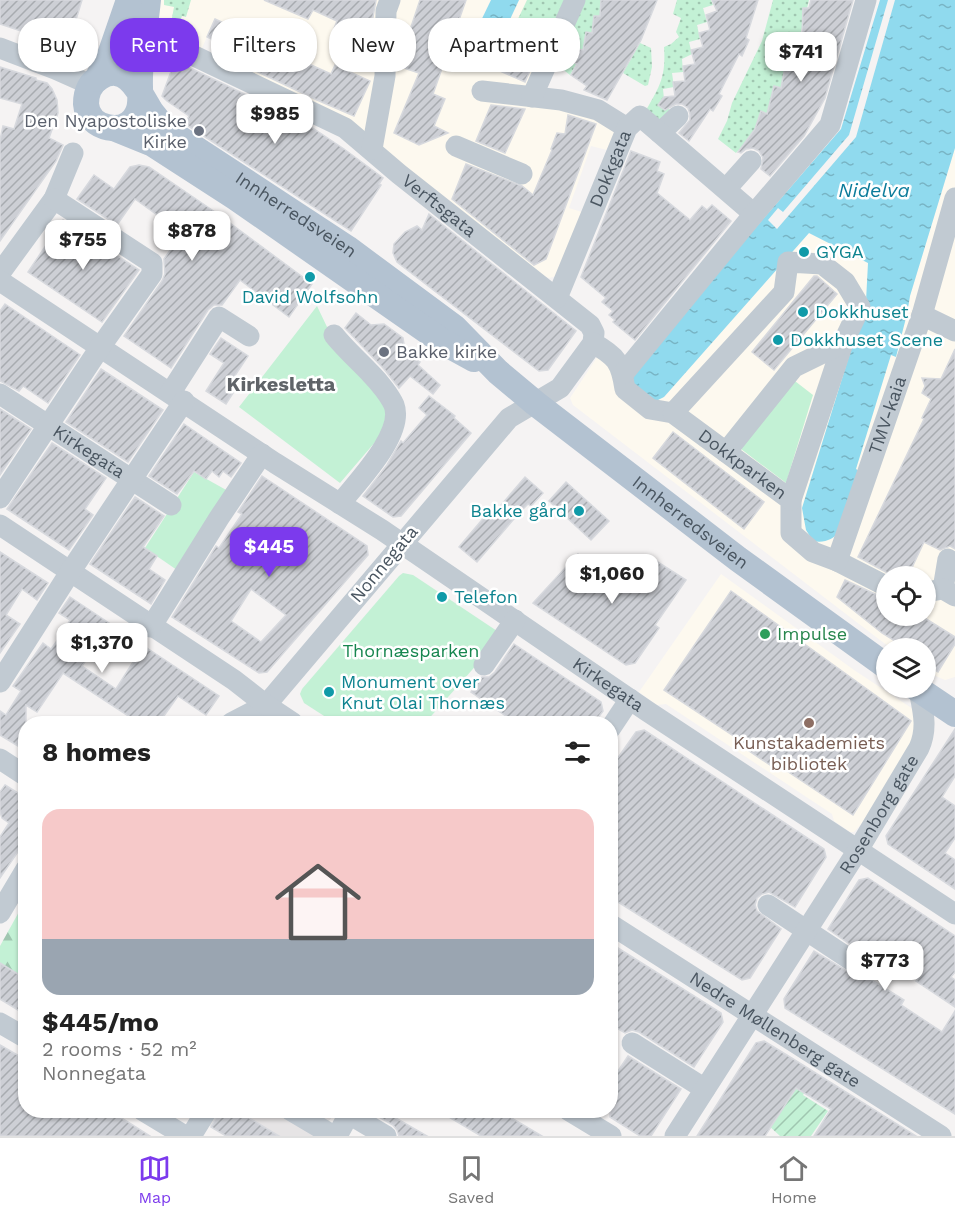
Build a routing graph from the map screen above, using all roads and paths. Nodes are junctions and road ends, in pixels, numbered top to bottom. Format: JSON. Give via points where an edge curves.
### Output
{"nodes":[{"id":1,"x":129,"y":0,"type":"edge"},
{"id":2,"x":148,"y":0,"type":"edge"},
{"id":3,"x":390,"y":0,"type":"edge"},
{"id":4,"x":574,"y":0,"type":"edge"},
{"id":5,"x":866,"y":0,"type":"edge"},
{"id":6,"x":0,"y":48,"type":"edge"},
{"id":7,"x":199,"y":58,"type":"edge"},
{"id":8,"x":94,"y":82,"type":"junction"},
{"id":9,"x":140,"y":91,"type":"junction"},
{"id":10,"x":482,"y":91,"type":"dead end"},
{"id":11,"x":532,"y":97,"type":"junction"},
{"id":12,"x":678,"y":116,"type":"dead end"},
{"id":13,"x":627,"y":128,"type":"junction"},
{"id":14,"x":116,"y":129,"type":"junction"},
{"id":15,"x":660,"y":133,"type":"junction"},
{"id":16,"x":456,"y":146,"type":"dead end"},
{"id":17,"x":372,"y":149,"type":"junction"},
{"id":18,"x":73,"y":153,"type":"dead end"},
{"id":19,"x":751,"y":161,"type":"dead end"},
{"id":20,"x":522,"y":174,"type":"dead end"},
{"id":21,"x":726,"y":189,"type":"junction"},
{"id":22,"x":955,"y":198,"type":"edge"},
{"id":23,"x":54,"y":199,"type":"junction"},
{"id":24,"x":754,"y":214,"type":"junction"},
{"id":25,"x":0,"y":273,"type":"edge"},
{"id":26,"x":0,"y":281,"type":"edge"},
{"id":27,"x":557,"y":298,"type":"junction"},
{"id":28,"x":922,"y":315,"type":"junction"},
{"id":29,"x":955,"y":331,"type":"edge"},
{"id":30,"x":334,"y":335,"type":"dead end"},
{"id":31,"x":249,"y":336,"type":"dead end"},
{"id":32,"x":593,"y":343,"type":"junction"},
{"id":33,"x":843,"y":343,"type":"junction"},
{"id":34,"x":101,"y":346,"type":"junction"},
{"id":35,"x":498,"y":372,"type":"junction"},
{"id":36,"x":622,"y":374,"type":"junction"},
{"id":37,"x":0,"y":394,"type":"edge"},
{"id":38,"x":177,"y":396,"type":"junction"},
{"id":39,"x":536,"y":402,"type":"junction"},
{"id":40,"x":673,"y":413,"type":"junction"},
{"id":41,"x":48,"y":427,"type":"junction"},
{"id":42,"x":726,"y":452,"type":"junction"},
{"id":43,"x":262,"y":454,"type":"junction"},
{"id":44,"x":131,"y":480,"type":"junction"},
{"id":45,"x":0,"y":498,"type":"edge"},
{"id":46,"x":791,"y":500,"type":"junction"},
{"id":47,"x":340,"y":504,"type":"junction"},
{"id":48,"x":171,"y":505,"type":"dead end"},
{"id":49,"x":0,"y":525,"type":"edge"},
{"id":50,"x":401,"y":543,"type":"junction"},
{"id":51,"x":948,"y":559,"type":"dead end"},
{"id":52,"x":837,"y":561,"type":"junction"},
{"id":53,"x":69,"y":573,"type":"junction"},
{"id":54,"x":876,"y":581,"type":"edge"},
{"id":55,"x":941,"y":592,"type":"edge"},
{"id":56,"x":515,"y":620,"type":"junction"},
{"id":57,"x":151,"y":627,"type":"junction"},
{"id":58,"x":876,"y":659,"type":"edge"},
{"id":59,"x":484,"y":665,"type":"dead end"},
{"id":60,"x":0,"y":682,"type":"edge"},
{"id":61,"x":919,"y":698,"type":"edge"},
{"id":62,"x":934,"y":698,"type":"edge"},
{"id":63,"x":630,"y":699,"type":"junction"},
{"id":64,"x":266,"y":705,"type":"junction"},
{"id":65,"x":954,"y":710,"type":"edge"},
{"id":66,"x":245,"y":716,"type":"edge"},
{"id":67,"x":282,"y":716,"type":"edge"},
{"id":68,"x":618,"y":717,"type":"edge"},
{"id":69,"x":0,"y":759,"type":"edge"},
{"id":70,"x":18,"y":771,"type":"edge"},
{"id":71,"x":858,"y":850,"type":"junction"},
{"id":72,"x":18,"y":883,"type":"edge"},
{"id":73,"x":768,"y":905,"type":"dead end"},
{"id":74,"x":0,"y":913,"type":"edge"},
{"id":75,"x":955,"y":914,"type":"edge"},
{"id":76,"x":618,"y":929,"type":"edge"},
{"id":77,"x":807,"y":929,"type":"junction"},
{"id":78,"x":851,"y":960,"type":"dead end"},
{"id":79,"x":752,"y":1015,"type":"junction"},
{"id":80,"x":0,"y":1023,"type":"edge"},
{"id":81,"x":18,"y":1033,"type":"edge"},
{"id":82,"x":632,"y":1043,"type":"dead end"},
{"id":83,"x":705,"y":1089,"type":"junction"},
{"id":84,"x":155,"y":1118,"type":"edge"},
{"id":85,"x":202,"y":1118,"type":"edge"},
{"id":86,"x":304,"y":1118,"type":"edge"},
{"id":87,"x":346,"y":1118,"type":"edge"},
{"id":88,"x":356,"y":1118,"type":"edge"},
{"id":89,"x":581,"y":1118,"type":"edge"},
{"id":90,"x":185,"y":1136,"type":"edge"},
{"id":91,"x":191,"y":1136,"type":"edge"},
{"id":92,"x":335,"y":1136,"type":"edge"},
{"id":93,"x":386,"y":1136,"type":"edge"},
{"id":94,"x":610,"y":1136,"type":"edge"},
{"id":95,"x":675,"y":1136,"type":"edge"},
{"id":96,"x":941,"y":1136,"type":"edge"}],
"edges":[{"from":1,"to":8,"type":"main road","via":[[109,58]]},
{"from":2,"to":9,"type":"main road","name":"Innherredsveien","via":[[139,57]]},
{"from":3,"to":17,"type":"street","via":[[386,11],[385,76]]},
{"from":4,"to":11,"type":"street"},
{"from":5,"to":24,"type":"street","via":[[830,125]]},
{"from":6,"to":8,"type":"street"},
{"from":7,"to":17,"type":"street","name":"Verftsgata","via":[[345,128]]},
{"from":8,"to":9,"type":"main road","via":[[112,73],[123,75]]},
{"from":8,"to":14,"type":"main road","via":[[86,100],[90,116],[101,126]]},
{"from":9,"to":14,"type":"main road","via":[[137,116]]},
{"from":9,"to":35,"type":"main road","name":"Innherredsveien","via":[[164,128],[347,248],[455,328]]},
{"from":10,"to":11,"type":"street"},
{"from":11,"to":13,"type":"street","via":[[598,110]]},
{"from":12,"to":15,"type":"street"},
{"from":13,"to":15,"type":"street","name":"Dokkgata","via":[[640,116]]},
{"from":13,"to":27,"type":"street","name":"Dokkgata"},
{"from":14,"to":35,"type":"main road","name":"Innherredsveien","via":[[153,144],[235,196],[442,342]]},
{"from":15,"to":21,"type":"street","name":"Dokkgata"},
{"from":16,"to":20,"type":"street"},
{"from":17,"to":27,"type":"street","name":"Verftsgata"},
{"from":18,"to":23,"type":"street"},
{"from":19,"to":21,"type":"street"},
{"from":21,"to":24,"type":"street","name":"Dokkgata"},
{"from":22,"to":28,"type":"street","name":"TMV-kaia"},
{"from":23,"to":25,"type":"street"},
{"from":23,"to":34,"type":"street","name":"Kirkegata","via":[[152,263],[152,274]]},
{"from":24,"to":36,"type":"street"},
{"from":26,"to":34,"type":"street","name":"Kirkegata"},
{"from":27,"to":32,"type":"street","name":"Verftsgata","via":[[590,325]]},
{"from":28,"to":29,"type":"street"},
{"from":28,"to":52,"type":"street","name":"TMV-kaia"},
{"from":30,"to":47,"type":"street","via":[[374,376],[394,405],[395,416],[379,455]]},
{"from":31,"to":38,"type":"street","via":[[219,317]]},
{"from":32,"to":36,"type":"street","name":"Dokkparken","via":[[613,355]]},
{"from":32,"to":39,"type":"street","via":[[560,388]]},
{"from":33,"to":40,"type":"street","via":[[860,307],[845,282],[822,264],[788,262],[784,292]]},
{"from":33,"to":42,"type":"street","via":[[794,367]]},
{"from":33,"to":46,"type":"street"},
{"from":34,"to":38,"type":"street","name":"Kirkegata"},
{"from":34,"to":41,"type":"street","name":"Kirkegata"},
{"from":35,"to":39,"type":"main road","name":"Innherredsveien"},
{"from":36,"to":40,"type":"street","name":"Dokkparken","via":[[625,389],[642,403],[650,409]]},
{"from":37,"to":41,"type":"street"},
{"from":38,"to":43,"type":"street","name":"Kirkegata"},
{"from":38,"to":44,"type":"street","name":"Kirkegata"},
{"from":39,"to":50,"type":"street","name":"Nonnegata","via":[[509,418]]},
{"from":39,"to":58,"type":"main road","name":"Innherredsveien","via":[[738,559]]},
{"from":40,"to":42,"type":"street","name":"Dokkparken"},
{"from":41,"to":44,"type":"street","name":"Kirkegata"},
{"from":41,"to":45,"type":"street"},
{"from":42,"to":46,"type":"street","name":"Dokkparken"},
{"from":43,"to":47,"type":"street","name":"Kirkegata"},
{"from":43,"to":57,"type":"street"},
{"from":44,"to":48,"type":"street"},
{"from":44,"to":53,"type":"street"},
{"from":46,"to":52,"type":"street","name":"Dokkparken","via":[[791,533],[813,552]]},
{"from":47,"to":50,"type":"street","name":"Kirkegata"},
{"from":49,"to":53,"type":"street"},
{"from":50,"to":56,"type":"street","name":"Kirkegata"},
{"from":50,"to":64,"type":"street","name":"Nonnegata"},
{"from":51,"to":55,"type":"street"},
{"from":52,"to":54,"type":"street","name":"Dokkparken"},
{"from":53,"to":57,"type":"street"},
{"from":53,"to":60,"type":"street"},
{"from":56,"to":59,"type":"street"},
{"from":56,"to":63,"type":"street","name":"Kirkegata"},
{"from":57,"to":64,"type":"street"},
{"from":61,"to":71,"type":"street","name":"Rosenborg gate","via":[[924,736]]},
{"from":62,"to":65,"type":"main road"},
{"from":63,"to":68,"type":"street"},
{"from":63,"to":71,"type":"street","name":"Kirkegata"},
{"from":64,"to":66,"type":"street","name":"Nonnegata"},
{"from":64,"to":67,"type":"street"},
{"from":69,"to":70,"type":"street"},
{"from":71,"to":75,"type":"street","name":"Kirkegata"},
{"from":71,"to":77,"type":"street","name":"Rosenborg gate"},
{"from":72,"to":74,"type":"street"},
{"from":73,"to":77,"type":"street"},
{"from":76,"to":79,"type":"street","name":"Nedre Møllenberg gate"},
{"from":77,"to":78,"type":"street"},
{"from":77,"to":79,"type":"street","name":"Rosenborg gate"},
{"from":79,"to":83,"type":"street","name":"Rosenborg gate"},
{"from":79,"to":96,"type":"street","name":"Nedre Møllenberg gate"},
{"from":80,"to":81,"type":"street"},
{"from":82,"to":83,"type":"street"},
{"from":83,"to":95,"type":"street","name":"Rosenborg gate"},
{"from":84,"to":90,"type":"street"},
{"from":85,"to":91,"type":"street"},
{"from":86,"to":92,"type":"street"},
{"from":87,"to":92,"type":"street"},
{"from":88,"to":93,"type":"street"},
{"from":89,"to":94,"type":"street"}]}
